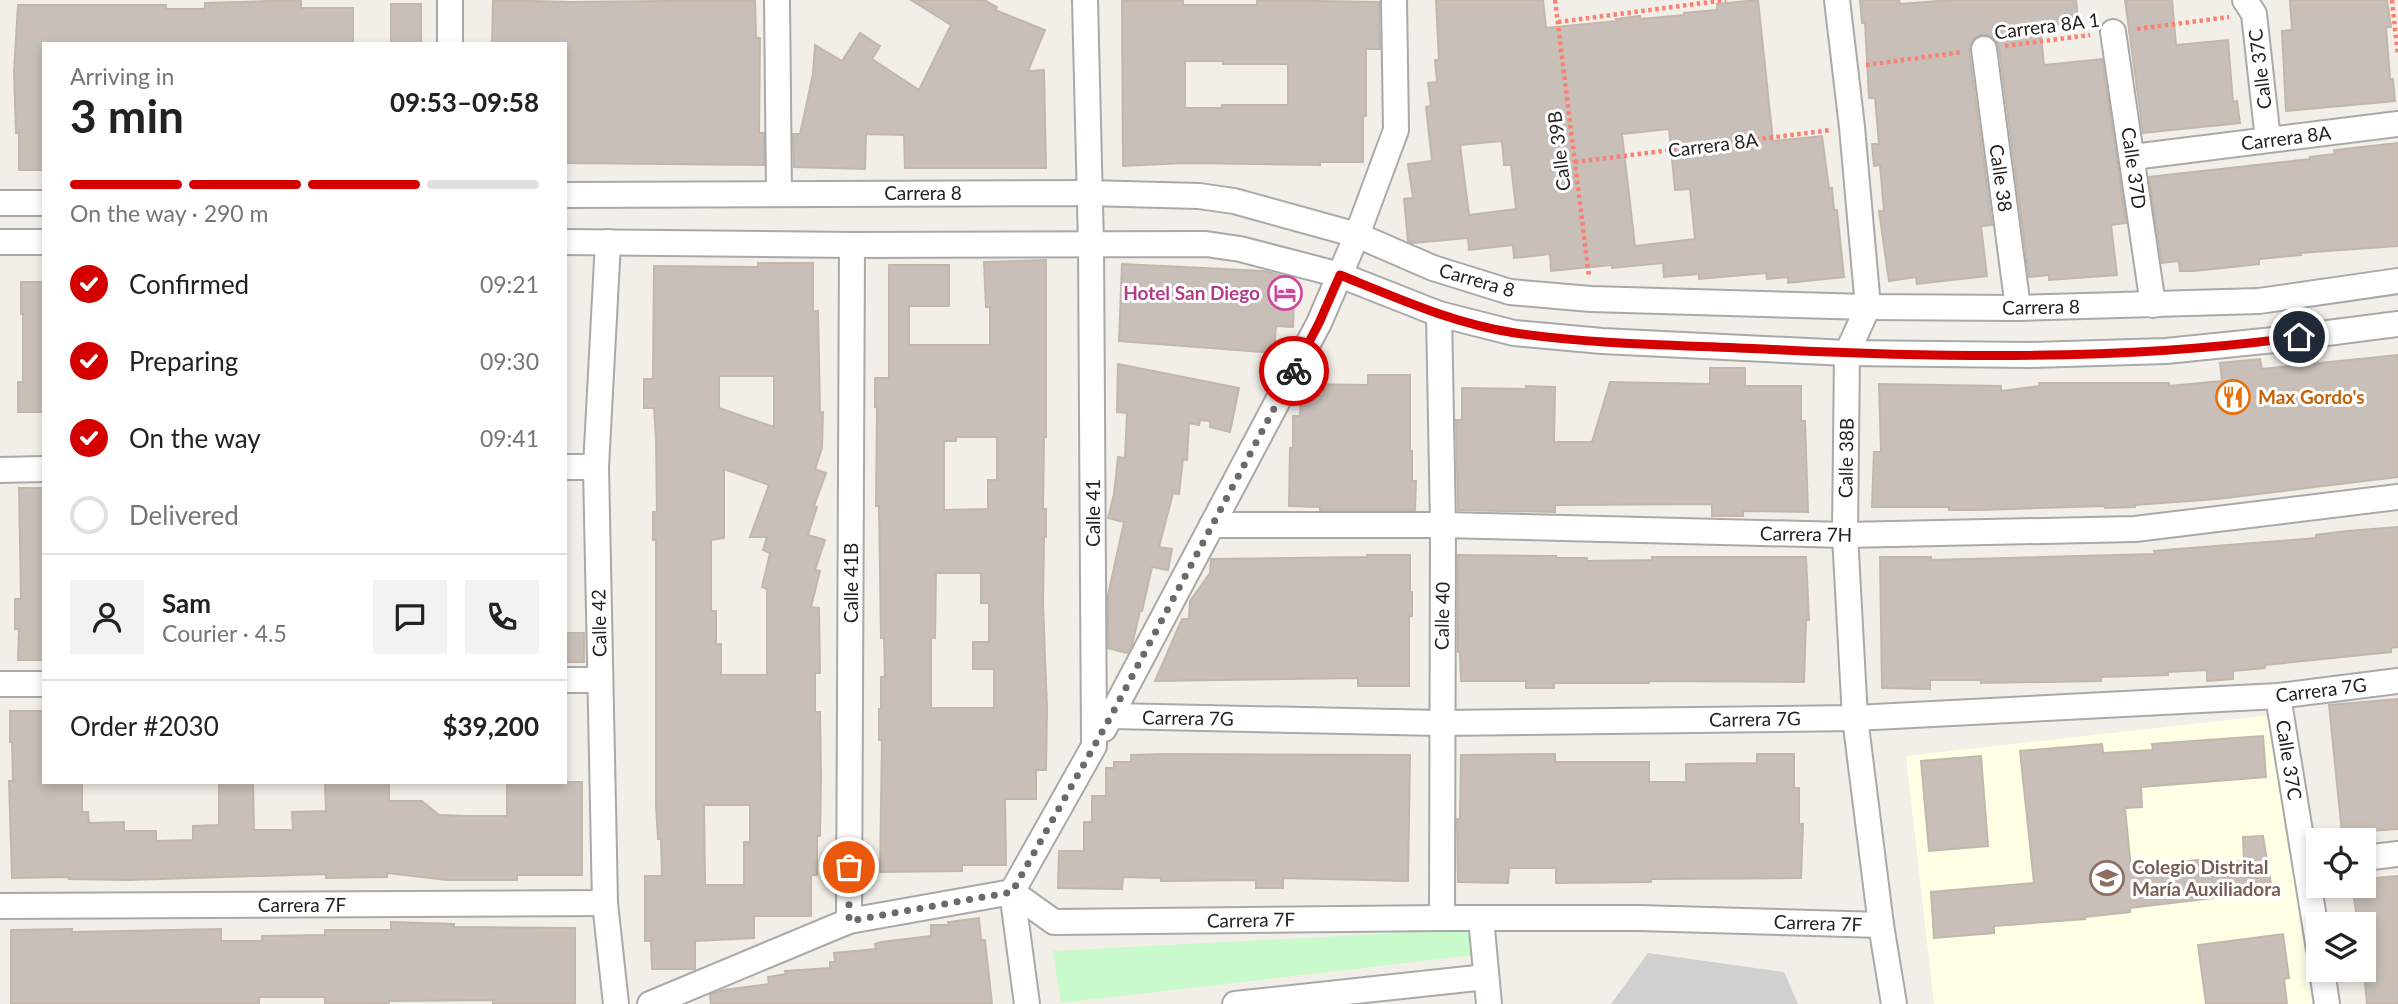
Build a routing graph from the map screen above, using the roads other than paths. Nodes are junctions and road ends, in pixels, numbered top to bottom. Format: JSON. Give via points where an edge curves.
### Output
{"nodes":[{"id":1,"x":450,"y":0,"type":"edge"},
{"id":2,"x":777,"y":0,"type":"edge"},
{"id":3,"x":1085,"y":0,"type":"edge"},
{"id":4,"x":1394,"y":0,"type":"edge"},
{"id":5,"x":1837,"y":0,"type":"edge"},
{"id":6,"x":2249,"y":7,"type":"edge"},
{"id":7,"x":2113,"y":32,"type":"road end"},
{"id":8,"x":450,"y":42,"type":"edge"},
{"id":9,"x":1984,"y":48,"type":"road end"},
{"id":10,"x":2398,"y":124,"type":"edge"},
{"id":11,"x":2268,"y":140,"type":"junction"},
{"id":12,"x":2133,"y":157,"type":"junction"},
{"id":13,"x":779,"y":193,"type":"junction"},
{"id":14,"x":1088,"y":193,"type":"junction"},
{"id":15,"x":567,"y":195,"type":"edge"},
{"id":16,"x":0,"y":203,"type":"edge"},
{"id":17,"x":42,"y":203,"type":"edge"},
{"id":18,"x":1357,"y":235,"type":"junction"},
{"id":19,"x":0,"y":242,"type":"edge"},
{"id":20,"x":42,"y":242,"type":"edge"},
{"id":21,"x":567,"y":242,"type":"edge"},
{"id":22,"x":608,"y":242,"type":"junction"},
{"id":23,"x":1091,"y":244,"type":"junction"},
{"id":24,"x":852,"y":245,"type":"junction"},
{"id":25,"x":1340,"y":275,"type":"junction"},
{"id":26,"x":2398,"y":281,"type":"edge"},
{"id":27,"x":2153,"y":305,"type":"junction"},
{"id":28,"x":1868,"y":307,"type":"junction"},
{"id":29,"x":2018,"y":308,"type":"junction"},
{"id":30,"x":1439,"y":314,"type":"junction"},
{"id":31,"x":2398,"y":324,"type":"edge"},
{"id":32,"x":1847,"y":353,"type":"junction"},
{"id":33,"x":567,"y":467,"type":"edge"},
{"id":34,"x":596,"y":467,"type":"junction"},
{"id":35,"x":42,"y":469,"type":"edge"},
{"id":36,"x":0,"y":470,"type":"edge"},
{"id":37,"x":2398,"y":497,"type":"edge"},
{"id":38,"x":1212,"y":525,"type":"junction"},
{"id":39,"x":1443,"y":525,"type":"junction"},
{"id":40,"x":1845,"y":535,"type":"junction"},
{"id":41,"x":567,"y":680,"type":"edge"},
{"id":42,"x":600,"y":680,"type":"junction"},
{"id":43,"x":2398,"y":681,"type":"edge"},
{"id":44,"x":0,"y":684,"type":"edge"},
{"id":45,"x":42,"y":684,"type":"edge"},
{"id":46,"x":2278,"y":696,"type":"junction"},
{"id":47,"x":1111,"y":716,"type":"junction"},
{"id":48,"x":1855,"y":718,"type":"junction"},
{"id":49,"x":1441,"y":723,"type":"junction"},
{"id":50,"x":1094,"y":746,"type":"junction"},
{"id":51,"x":2306,"y":834,"type":"edge"},
{"id":52,"x":2398,"y":854,"type":"edge"},
{"id":53,"x":2376,"y":857,"type":"edge"},
{"id":54,"x":1012,"y":892,"type":"junction"},
{"id":55,"x":605,"y":903,"type":"junction"},
{"id":56,"x":0,"y":906,"type":"edge"},
{"id":57,"x":1442,"y":918,"type":"junction"},
{"id":58,"x":1482,"y":918,"type":"junction"},
{"id":59,"x":849,"y":921,"type":"junction"},
{"id":60,"x":1881,"y":925,"type":"junction"},
{"id":61,"x":1486,"y":977,"type":"junction"},
{"id":62,"x":2324,"y":982,"type":"edge"},
{"id":63,"x":615,"y":1004,"type":"edge"},
{"id":64,"x":650,"y":1004,"type":"edge"},
{"id":65,"x":1027,"y":1004,"type":"edge"},
{"id":66,"x":1235,"y":1004,"type":"edge"},
{"id":67,"x":1489,"y":1004,"type":"edge"},
{"id":68,"x":1894,"y":1004,"type":"edge"},
{"id":69,"x":2327,"y":1004,"type":"edge"}],
"edges":[{"from":1,"to":8,"type":"street"},
{"from":2,"to":13,"type":"street"},
{"from":3,"to":14,"type":"street","name":"Calle 41"},
{"from":4,"to":18,"type":"street","via":[[1396,130]]},
{"from":5,"to":28,"type":"street","name":"Calle 38B"},
{"from":6,"to":11,"type":"street","name":"Calle 37C"},
{"from":7,"to":12,"type":"street","name":"Calle 37D"},
{"from":9,"to":29,"type":"street","name":"Calle 38"},
{"from":10,"to":11,"type":"street","name":"Carrera 8A"},
{"from":11,"to":12,"type":"street","name":"Carrera 8A"},
{"from":12,"to":27,"type":"street","name":"Calle 37D"},
{"from":13,"to":14,"type":"street","name":"Carrera 8"},
{"from":13,"to":15,"type":"street","name":"Carrera 8"},
{"from":14,"to":18,"type":"street","name":"Carrera 8","via":[[1234,201]]},
{"from":14,"to":23,"type":"street","name":"Calle 41"},
{"from":16,"to":17,"type":"street"},
{"from":18,"to":25,"type":"street"},
{"from":18,"to":28,"type":"street","name":"Carrera 8","via":[[1433,268],[1510,292],[1591,299]]},
{"from":19,"to":20,"type":"street"},
{"from":21,"to":22,"type":"street"},
{"from":22,"to":24,"type":"street"},
{"from":22,"to":34,"type":"street","name":"Calle 42"},
{"from":23,"to":24,"type":"street"},
{"from":23,"to":25,"type":"street","via":[[1206,244]]},
{"from":23,"to":50,"type":"street","name":"Calle 41"},
{"from":24,"to":59,"type":"street","name":"Calle 41B"},
{"from":25,"to":30,"type":"street"},
{"from":25,"to":38,"type":"street"},
{"from":26,"to":27,"type":"street","name":"Carrera 8","via":[[2259,301]]},
{"from":27,"to":29,"type":"street","name":"Carrera 8"},
{"from":28,"to":29,"type":"street","name":"Carrera 8"},
{"from":28,"to":32,"type":"street","name":"Calle 38B"},
{"from":30,"to":32,"type":"street","via":[[1514,333]]},
{"from":30,"to":39,"type":"street","name":"Calle 40"},
{"from":31,"to":32,"type":"street","via":[[2166,351]]},
{"from":32,"to":40,"type":"street","name":"Calle 38B"},
{"from":33,"to":34,"type":"street"},
{"from":34,"to":42,"type":"street","name":"Calle 42"},
{"from":35,"to":36,"type":"street"},
{"from":37,"to":40,"type":"street","name":"Carrera 7H","via":[[2136,529]]},
{"from":38,"to":39,"type":"street","name":"Carrera 7H"},
{"from":38,"to":47,"type":"street"},
{"from":39,"to":40,"type":"street","name":"Carrera 7H"},
{"from":39,"to":49,"type":"street","name":"Calle 40"},
{"from":40,"to":48,"type":"street","name":"Calle 38B"},
{"from":41,"to":42,"type":"street"},
{"from":42,"to":55,"type":"street","name":"Calle 42"},
{"from":43,"to":46,"type":"street","name":"Carrera 7G"},
{"from":44,"to":45,"type":"street"},
{"from":46,"to":48,"type":"street","name":"Carrera 7G"},
{"from":46,"to":51,"type":"street","name":"Calle 37C"},
{"from":47,"to":49,"type":"street","name":"Carrera 7G"},
{"from":47,"to":50,"type":"street"},
{"from":48,"to":49,"type":"street","name":"Carrera 7G"},
{"from":48,"to":60,"type":"street","name":"Calle 38B"},
{"from":49,"to":57,"type":"street","name":"Calle 40"},
{"from":50,"to":54,"type":"street","name":"Calle 41"},
{"from":52,"to":53,"type":"street"},
{"from":54,"to":57,"type":"street","name":"Carrera 7F","via":[[1055,922]]},
{"from":54,"to":59,"type":"street"},
{"from":54,"to":65,"type":"street"},
{"from":55,"to":56,"type":"street","name":"Carrera 7F"},
{"from":55,"to":63,"type":"street","name":"Calle 42"},
{"from":57,"to":58,"type":"street","name":"Carrera 7F"},
{"from":58,"to":60,"type":"street","name":"Carrera 7F"},
{"from":58,"to":61,"type":"street"},
{"from":59,"to":64,"type":"street"},
{"from":60,"to":68,"type":"street","name":"Calle 38B"},
{"from":61,"to":66,"type":"street"},
{"from":61,"to":67,"type":"street"},
{"from":62,"to":69,"type":"street"}]}
